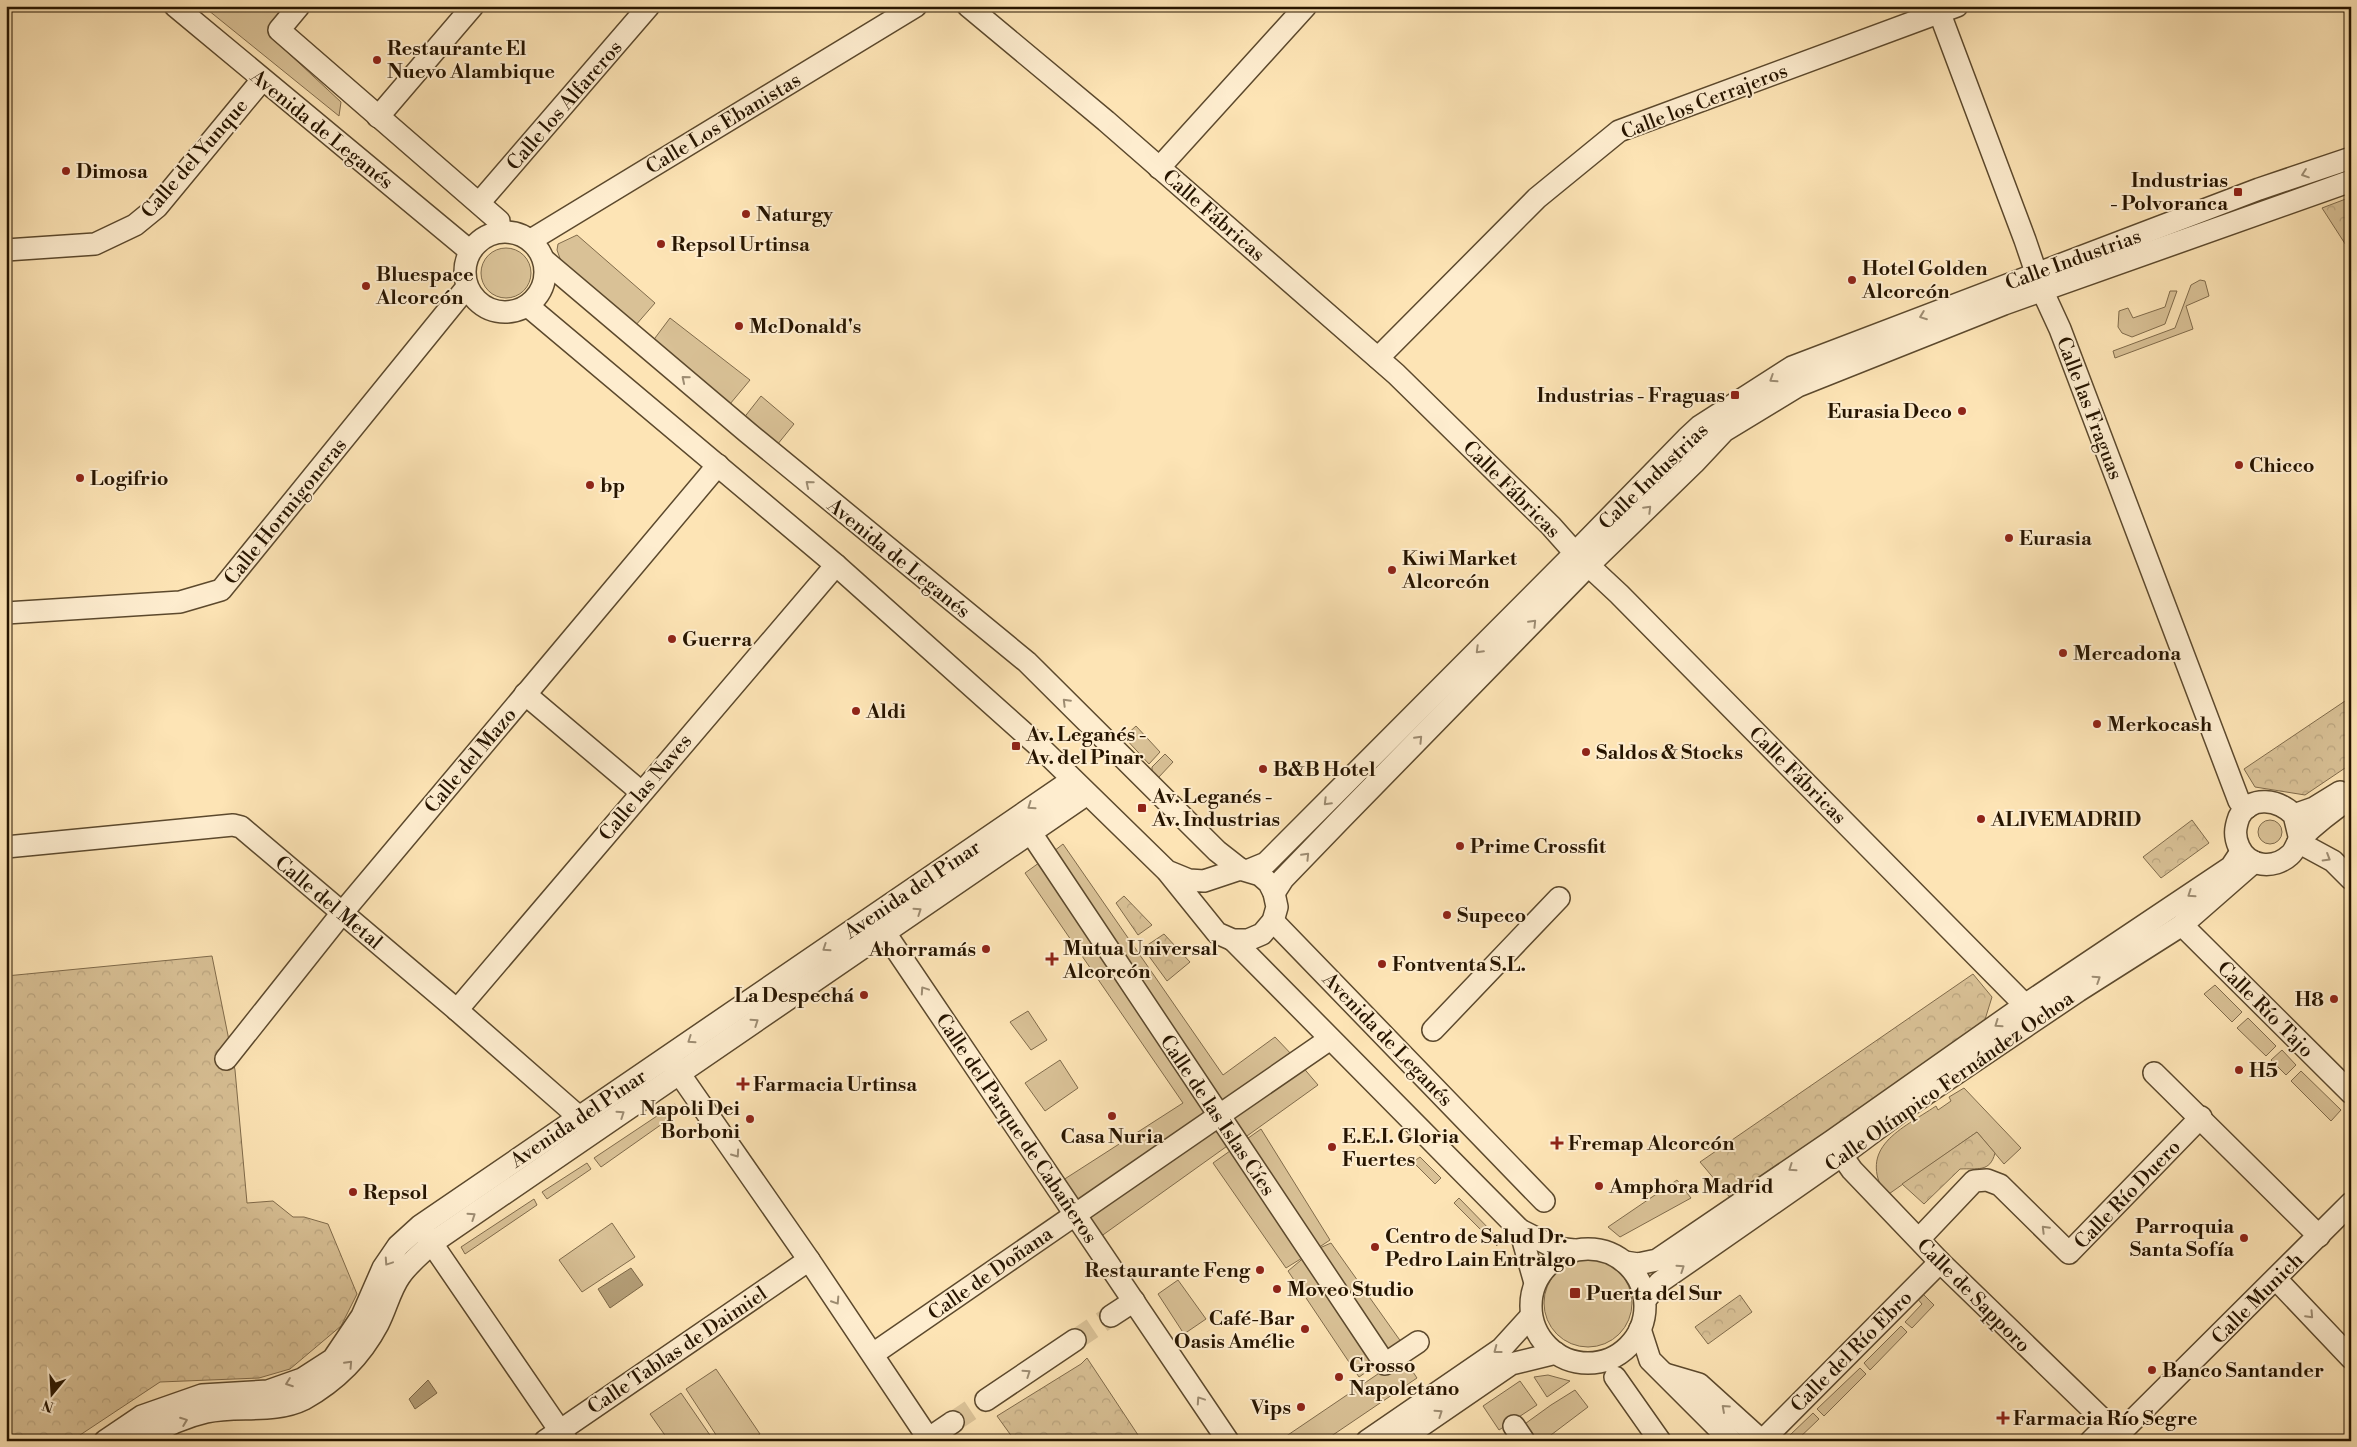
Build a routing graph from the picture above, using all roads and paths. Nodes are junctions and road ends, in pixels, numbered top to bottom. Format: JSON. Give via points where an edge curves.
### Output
{"nodes":[{"id":1,"x":175,"y":6,"type":"edge"},
{"id":2,"x":299,"y":6,"type":"edge"},
{"id":3,"x":473,"y":6,"type":"edge"},
{"id":4,"x":649,"y":6,"type":"edge"},
{"id":5,"x":916,"y":6,"type":"edge"},
{"id":6,"x":968,"y":6,"type":"edge"},
{"id":7,"x":1306,"y":6,"type":"edge"},
{"id":8,"x":1945,"y":8,"type":"edge"},
{"id":9,"x":262,"y":80,"type":"junction"},
{"id":10,"x":378,"y":117,"type":"junction"},
{"id":11,"x":2351,"y":158,"type":"edge"},
{"id":12,"x":1159,"y":168,"type":"junction"},
{"id":13,"x":2351,"y":181,"type":"edge"},
{"id":14,"x":479,"y":203,"type":"junction"},
{"id":15,"x":499,"y":232,"type":"junction"},
{"id":16,"x":531,"y":240,"type":"junction"},
{"id":17,"x":6,"y":250,"type":"edge"},
{"id":18,"x":470,"y":251,"type":"junction"},
{"id":19,"x":544,"y":260,"type":"junction"},
{"id":20,"x":2038,"y":282,"type":"junction"},
{"id":21,"x":467,"y":286,"type":"junction"},
{"id":22,"x":528,"y":306,"type":"junction"},
{"id":23,"x":1378,"y":358,"type":"junction"},
{"id":24,"x":718,"y":465,"type":"junction"},
{"id":25,"x":1582,"y":559,"type":"junction"},
{"id":26,"x":836,"y":565,"type":"junction"},
{"id":27,"x":6,"y":613,"type":"edge"},
{"id":28,"x":525,"y":694,"type":"junction"},
{"id":29,"x":1072,"y":780,"type":"junction"},
{"id":30,"x":2351,"y":785,"type":"edge"},
{"id":31,"x":641,"y":792,"type":"junction"},
{"id":32,"x":1087,"y":794,"type":"junction"},
{"id":33,"x":2351,"y":798,"type":"edge"},
{"id":34,"x":2248,"y":807,"type":"junction"},
{"id":35,"x":2294,"y":815,"type":"junction"},
{"id":36,"x":1031,"y":833,"type":"junction"},
{"id":37,"x":2299,"y":841,"type":"junction"},
{"id":38,"x":6,"y":847,"type":"edge"},
{"id":39,"x":2247,"y":857,"type":"junction"},
{"id":40,"x":1167,"y":870,"type":"junction"},
{"id":41,"x":1237,"y":871,"type":"junction"},
{"id":42,"x":2351,"y":880,"type":"edge"},
{"id":43,"x":1274,"y":893,"type":"junction"},
{"id":44,"x":1559,"y":898,"type":"dead end"},
{"id":45,"x":342,"y":913,"type":"junction"},
{"id":46,"x":1207,"y":918,"type":"junction"},
{"id":47,"x":880,"y":924,"type":"junction"},
{"id":48,"x":2182,"y":925,"type":"junction"},
{"id":49,"x":1267,"y":928,"type":"junction"},
{"id":50,"x":1234,"y":940,"type":"junction"},
{"id":51,"x":1268,"y":974,"type":"junction"},
{"id":52,"x":2025,"y":1005,"type":"junction"},
{"id":53,"x":457,"y":1010,"type":"junction"},
{"id":54,"x":1433,"y":1030,"type":"dead end"},
{"id":55,"x":1330,"y":1039,"type":"junction"},
{"id":56,"x":226,"y":1059,"type":"dead end"},
{"id":57,"x":673,"y":1065,"type":"junction"},
{"id":58,"x":2154,"y":1073,"type":"dead end"},
{"id":59,"x":2351,"y":1093,"type":"edge"},
{"id":60,"x":1218,"y":1115,"type":"junction"},
{"id":61,"x":579,"y":1117,"type":"junction"},
{"id":62,"x":2201,"y":1117,"type":"junction"},
{"id":63,"x":592,"y":1133,"type":"junction"},
{"id":64,"x":1837,"y":1148,"type":"junction"},
{"id":65,"x":1544,"y":1201,"type":"dead end"},
{"id":66,"x":2348,"y":1211,"type":"edge"},
{"id":67,"x":1074,"y":1214,"type":"junction"},
{"id":68,"x":420,"y":1226,"type":"junction"},
{"id":69,"x":1520,"y":1230,"type":"junction"},
{"id":70,"x":2319,"y":1236,"type":"junction"},
{"id":71,"x":1919,"y":1239,"type":"junction"},
{"id":72,"x":432,"y":1243,"type":"junction"},
{"id":73,"x":1574,"y":1250,"type":"junction"},
{"id":74,"x":809,"y":1260,"type":"junction"},
{"id":75,"x":1625,"y":1262,"type":"junction"},
{"id":76,"x":1940,"y":1262,"type":"junction"},
{"id":77,"x":2276,"y":1279,"type":"junction"},
{"id":78,"x":1535,"y":1282,"type":"junction"},
{"id":79,"x":1645,"y":1300,"type":"junction"},
{"id":80,"x":1134,"y":1301,"type":"junction"},
{"id":81,"x":1111,"y":1316,"type":"tunnel mouth"},
{"id":82,"x":1531,"y":1316,"type":"junction"},
{"id":83,"x":1640,"y":1329,"type":"junction"},
{"id":84,"x":1075,"y":1340,"type":"tunnel mouth"},
{"id":85,"x":1418,"y":1342,"type":"dead end"},
{"id":86,"x":1556,"y":1353,"type":"junction"},
{"id":87,"x":873,"y":1354,"type":"junction"},
{"id":88,"x":1620,"y":1354,"type":"junction"},
{"id":89,"x":2351,"y":1358,"type":"edge"},
{"id":90,"x":1656,"y":1366,"type":"junction"},
{"id":91,"x":1615,"y":1377,"type":"dead end"},
{"id":92,"x":986,"y":1400,"type":"tunnel mouth"},
{"id":93,"x":953,"y":1422,"type":"tunnel mouth"},
{"id":94,"x":149,"y":1432,"type":"edge"},
{"id":95,"x":2117,"y":1433,"type":"edge"},
{"id":96,"x":557,"y":1438,"type":"edge"},
{"id":97,"x":928,"y":1440,"type":"edge"},
{"id":98,"x":105,"y":1441,"type":"edge"},
{"id":99,"x":1228,"y":1441,"type":"edge"},
{"id":100,"x":1367,"y":1441,"type":"edge"},
{"id":101,"x":1398,"y":1441,"type":"edge"},
{"id":102,"x":1660,"y":1441,"type":"edge"},
{"id":103,"x":1731,"y":1441,"type":"edge"},
{"id":104,"x":1762,"y":1441,"type":"edge"},
{"id":105,"x":2091,"y":1441,"type":"edge"}],
"edges":[{"from":1,"to":9,"type":"street","name":"Avenida de Leganés"},
{"from":2,"to":10,"type":"street","via":[[279,30]]},
{"from":3,"to":10,"type":"street"},
{"from":4,"to":14,"type":"street","name":"Calle los Alfareros"},
{"from":5,"to":16,"type":"street","name":"Calle Los Ebanistas"},
{"from":6,"to":12,"type":"street","name":"Calle Fábricas"},
{"from":7,"to":12,"type":"street"},
{"from":8,"to":20,"type":"street","name":"Calle las Fraguas"},
{"from":8,"to":23,"type":"street","name":"Calle los Cerrajeros","via":[[1619,131],[1537,198]]},
{"from":9,"to":17,"type":"street","name":"Calle del Yunque","via":[[157,207],[135,225],[95,244]]},
{"from":9,"to":18,"type":"street","name":"Avenida de Leganés"},
{"from":10,"to":14,"type":"street"},
{"from":11,"to":20,"type":"street","name":"Calle Industrias","one_way":true,"via":[[2259,189]]},
{"from":12,"to":23,"type":"street","name":"Calle Fábricas"},
{"from":13,"to":20,"type":"street","name":"Calle Industrias"},
{"from":14,"to":15,"type":"street","via":[[499,221]]},
{"from":15,"to":16,"type":"street","via":[[518,234]]},
{"from":15,"to":18,"type":"street","via":[[485,237]]},
{"from":16,"to":19,"type":"street"},
{"from":18,"to":21,"type":"street","via":[[466,262]]},
{"from":19,"to":22,"type":"street","via":[[545,282]]},
{"from":41,"to":19,"type":"street","name":"Avenida de Leganés","one_way":true,"via":[[1027,662]]},
{"from":20,"to":25,"type":"street","name":"Calle Industrias","via":[[1798,386],[1724,431],[1694,463]]},
{"from":20,"to":34,"type":"street","name":"Calle las Fraguas","via":[[2060,328],[2239,800]]},
{"from":21,"to":22,"type":"street","via":[[474,299],[485,308],[513,312]]},
{"from":21,"to":27,"type":"street","name":"Calle Hormigoneras","via":[[221,590],[180,602]]},
{"from":22,"to":24,"type":"street"},
{"from":23,"to":25,"type":"street","name":"Calle Fábricas"},
{"from":24,"to":26,"type":"street"},
{"from":24,"to":28,"type":"street","name":"Calle del Mazo"},
{"from":25,"to":41,"type":"street","name":"Calle Industrias","one_way":true,"via":[[1266,863]]},
{"from":43,"to":25,"type":"street","name":"Calle Industrias","one_way":true,"via":[[1283,879]]},
{"from":25,"to":52,"type":"street","name":"Calle Fábricas"},
{"from":26,"to":29,"type":"street","via":[[1043,750]]},
{"from":26,"to":31,"type":"street","name":"Calle las Naves"},
{"from":28,"to":31,"type":"street"},
{"from":28,"to":45,"type":"street","name":"Calle del Mazo"},
{"from":29,"to":32,"type":"street"},
{"from":29,"to":47,"type":"street","name":"Avenida del Pinar","one_way":true},
{"from":30,"to":35,"type":"street","via":[[2314,808]]},
{"from":31,"to":53,"type":"street","name":"Calle las Naves"},
{"from":32,"to":36,"type":"street","name":"Avenida del Pinar"},
{"from":32,"to":40,"type":"street"},
{"from":33,"to":37,"type":"street"},
{"from":34,"to":35,"type":"street","via":[[2265,801],[2276,802]]},
{"from":34,"to":39,"type":"street","via":[[2240,815],[2235,828],[2236,840]]},
{"from":35,"to":37,"type":"street"},
{"from":47,"to":36,"type":"street","name":"Avenida del Pinar","one_way":true},
{"from":36,"to":60,"type":"street","name":"Calle de las Islas Cíes"},
{"from":37,"to":39,"type":"street","via":[[2292,854],[2273,865]]},
{"from":37,"to":42,"type":"street","one_way":true,"via":[[2333,861]]},
{"from":38,"to":45,"type":"street","name":"Calle del Metal","via":[[233,825],[246,831]]},
{"from":39,"to":48,"type":"street","name":"Calle Olímpico Fernández Ochoa"},
{"from":39,"to":52,"type":"street","name":"Calle Olímpico Fernández Ochoa","one_way":true},
{"from":40,"to":41,"type":"street","via":[[1189,880],[1204,882]]},
{"from":40,"to":46,"type":"street"},
{"from":41,"to":43,"type":"street","via":[[1264,879]]},
{"from":41,"to":46,"type":"street","via":[[1210,886],[1204,902]]},
{"from":43,"to":49,"type":"street","via":[[1277,907]]},
{"from":44,"to":54,"type":"street"},
{"from":45,"to":53,"type":"street","name":"Calle del Metal"},
{"from":45,"to":56,"type":"street","name":"Calle del Mazo"},
{"from":46,"to":50,"type":"street","via":[[1217,932]]},
{"from":47,"to":57,"type":"street","name":"Avenida del Pinar"},
{"from":67,"to":47,"type":"street","name":"Calle del Parque de Cabañeros","one_way":true},
{"from":48,"to":59,"type":"street","name":"Calle Río Tajo"},
{"from":64,"to":48,"type":"street","name":"Calle Olímpico Fernández Ochoa","one_way":true,"via":[[1908,1106]]},
{"from":49,"to":50,"type":"street","via":[[1248,940]]},
{"from":49,"to":51,"type":"street","name":"Avenida de Leganés","via":[[1262,956]]},
{"from":49,"to":65,"type":"street","name":"Avenida de Leganés"},
{"from":50,"to":51,"type":"street","name":"Avenida de Leganés"},
{"from":51,"to":55,"type":"street","name":"Avenida de Leganés"},
{"from":52,"to":64,"type":"street","name":"Calle Olímpico Fernández Ochoa","one_way":true},
{"from":53,"to":61,"type":"street","name":"Calle del Metal"},
{"from":55,"to":60,"type":"street","name":"Calle de Doñana"},
{"from":55,"to":69,"type":"street","name":"Avenida de Leganés"},
{"from":57,"to":61,"type":"street","name":"Avenida del Pinar"},
{"from":63,"to":57,"type":"street","name":"Avenida del Pinar","one_way":true},
{"from":57,"to":74,"type":"street","one_way":true},
{"from":58,"to":62,"type":"street"},
{"from":60,"to":67,"type":"street","name":"Calle de Doñana"},
{"from":60,"to":85,"type":"street","name":"Calle de las Islas Cíes","via":[[1385,1364]]},
{"from":61,"to":63,"type":"street","name":"Calle del Metal"},
{"from":61,"to":68,"type":"street","name":"Avenida del Pinar"},
{"from":62,"to":70,"type":"street"},
{"from":62,"to":71,"type":"street","name":"Calle Río Duero","one_way":true,"via":[[2069,1253],[2000,1185],[1987,1180],[1974,1182]]},
{"from":72,"to":63,"type":"street","name":"Avenida del Pinar","one_way":true},
{"from":64,"to":71,"type":"street","name":"Calle de Sapporo","via":[[1852,1170]]},
{"from":64,"to":75,"type":"street","name":"Calle Olímpico Fernández Ochoa","one_way":true,"via":[[1657,1260],[1638,1264]]},
{"from":79,"to":64,"type":"street","name":"Calle Olímpico Fernández Ochoa","one_way":true,"via":[[1660,1282]]},
{"from":66,"to":70,"type":"street","name":"Calle Munich"},
{"from":67,"to":80,"type":"street","name":"Calle del Parque de Cabañeros"},
{"from":67,"to":87,"type":"street","name":"Calle de Doñana"},
{"from":68,"to":72,"type":"street"},
{"from":68,"to":94,"type":"street","name":"Avenida del Pinar","one_way":true,"via":[[398,1246],[383,1268],[362,1316],[333,1359],[302,1379],[268,1391],[202,1395]]},
{"from":69,"to":73,"type":"street","name":"Avenida de Leganés","via":[[1556,1248]]},
{"from":69,"to":78,"type":"street","name":"Avenida de Leganés"},
{"from":70,"to":77,"type":"street","name":"Calle Munich"},
{"from":71,"to":76,"type":"street","name":"Calle de Sapporo"},
{"from":94,"to":72,"type":"street","name":"Avenida del Pinar","one_way":true,"via":[[206,1412],[274,1407],[302,1400],[327,1384],[362,1350],[400,1276]]},
{"from":72,"to":96,"type":"street"},
{"from":73,"to":75,"type":"street","via":[[1594,1249]]},
{"from":73,"to":78,"type":"street","via":[[1545,1267]]},
{"from":74,"to":87,"type":"street","one_way":true},
{"from":74,"to":96,"type":"street","name":"Calle Tablas de Daimiel"},
{"from":75,"to":79,"type":"street","via":[[1642,1286]]},
{"from":76,"to":95,"type":"street","name":"Calle de Sapporo"},
{"from":76,"to":104,"type":"street","name":"Calle del Río Ebro"},
{"from":77,"to":89,"type":"street","one_way":true},
{"from":77,"to":95,"type":"street","name":"Calle Munich"},
{"from":78,"to":82,"type":"street"},
{"from":79,"to":83,"type":"street"},
{"from":80,"to":81,"type":"street"},
{"from":99,"to":80,"type":"street","name":"Calle del Parque de Cabañeros","one_way":true},
{"from":82,"to":86,"type":"street","via":[[1544,1343]]},
{"from":82,"to":100,"type":"street","one_way":true,"via":[[1501,1349]]},
{"from":83,"to":88,"type":"street"},
{"from":83,"to":90,"type":"street"},
{"from":92,"to":84,"type":"street","one_way":true},
{"from":86,"to":88,"type":"street","via":[[1588,1363]]},
{"from":101,"to":86,"type":"street","one_way":true,"via":[[1511,1364]]},
{"from":87,"to":97,"type":"street"},
{"from":88,"to":90,"type":"street"},
{"from":90,"to":103,"type":"street"},
{"from":104,"to":90,"type":"street","one_way":true,"via":[[1699,1384]]},
{"from":91,"to":102,"type":"street"},
{"from":93,"to":97,"type":"street"},
{"from":94,"to":98,"type":"street","name":"Avenida del Pinar"},
{"from":95,"to":105,"type":"street","name":"Calle Munich"}]}
